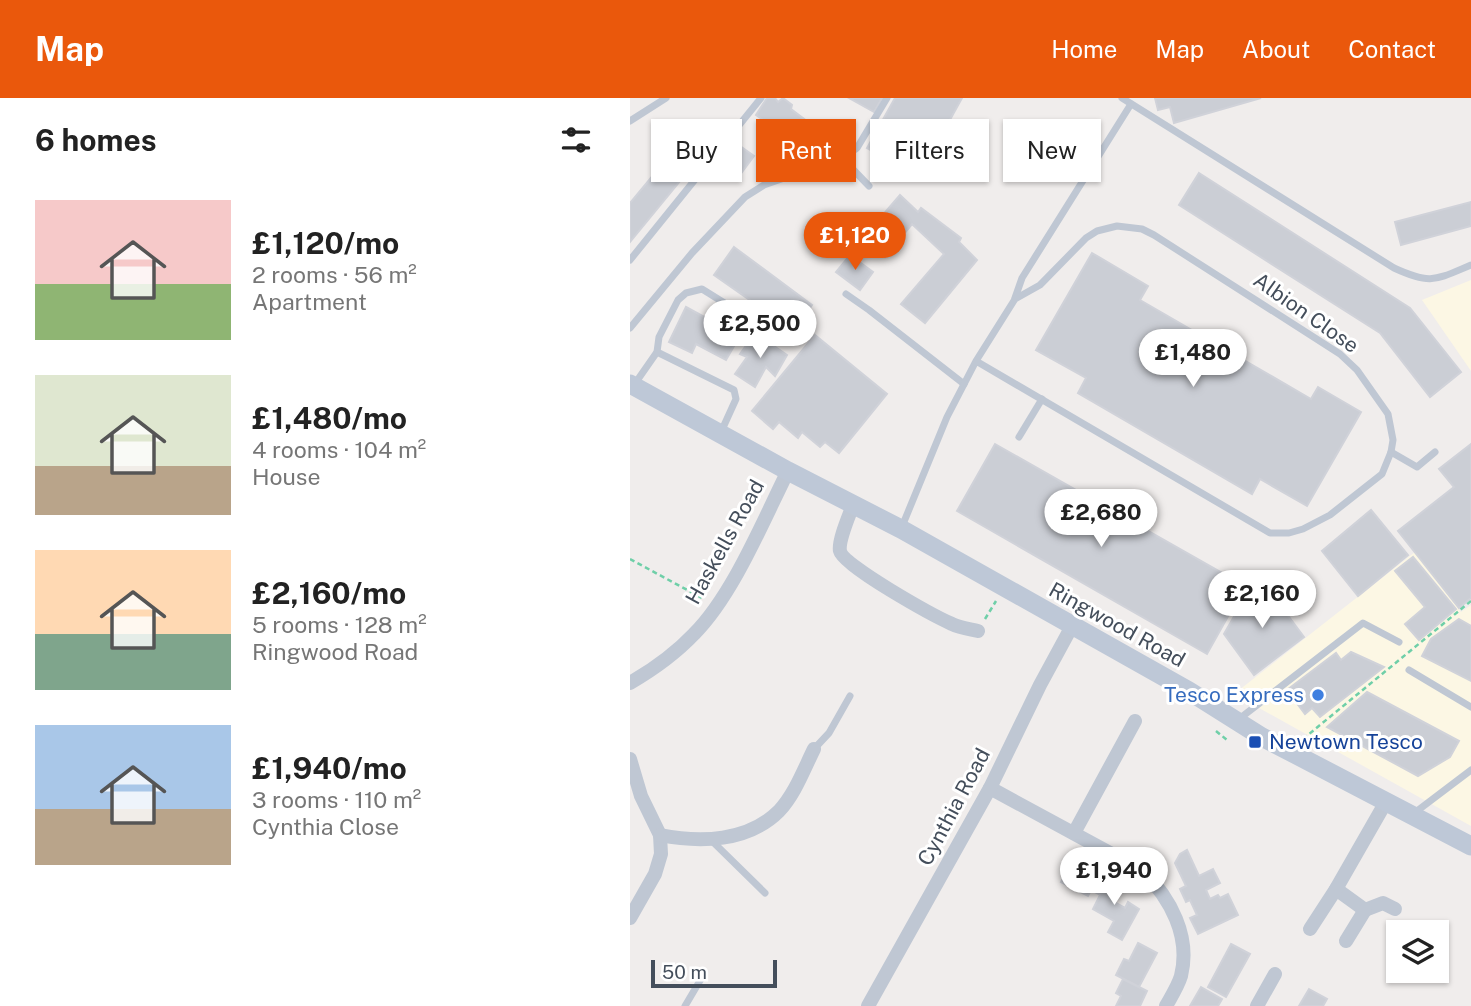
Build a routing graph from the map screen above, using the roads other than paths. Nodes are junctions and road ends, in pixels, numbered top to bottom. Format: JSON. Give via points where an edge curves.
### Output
{"nodes":[{"id":1,"x":666,"y":98,"type":"edge"},
{"id":2,"x":761,"y":98,"type":"edge"},
{"id":3,"x":887,"y":98,"type":"edge"},
{"id":4,"x":1122,"y":98,"type":"edge"},
{"id":5,"x":1131,"y":104,"type":"junction"},
{"id":6,"x":630,"y":121,"type":"edge"},
{"id":7,"x":856,"y":149,"type":"edge"},
{"id":8,"x":856,"y":173,"type":"edge"},
{"id":9,"x":775,"y":182,"type":"edge"},
{"id":10,"x":869,"y":186,"type":"dead end"},
{"id":11,"x":630,"y":260,"type":"edge"},
{"id":12,"x":1471,"y":265,"type":"edge"},
{"id":13,"x":846,"y":294,"type":"dead end"},
{"id":14,"x":1015,"y":299,"type":"junction"},
{"id":15,"x":630,"y":328,"type":"edge"},
{"id":16,"x":779,"y":337,"type":"dead end"},
{"id":17,"x":657,"y":352,"type":"junction"},
{"id":18,"x":976,"y":361,"type":"junction"},
{"id":19,"x":964,"y":384,"type":"junction"},
{"id":20,"x":632,"y":385,"type":"edge"},
{"id":21,"x":1042,"y":399,"type":"junction"},
{"id":22,"x":720,"y":433,"type":"junction"},
{"id":23,"x":1019,"y":437,"type":"dead end"},
{"id":24,"x":1435,"y":452,"type":"dead end"},
{"id":25,"x":1391,"y":453,"type":"junction"},
{"id":26,"x":788,"y":471,"type":"junction"},
{"id":27,"x":853,"y":505,"type":"junction"},
{"id":28,"x":901,"y":529,"type":"junction"},
{"id":29,"x":1072,"y":626,"type":"junction"},
{"id":30,"x":978,"y":631,"type":"road end"},
{"id":31,"x":1399,"y":642,"type":"dead end"},
{"id":32,"x":1409,"y":670,"type":"dead end"},
{"id":33,"x":630,"y":683,"type":"edge"},
{"id":34,"x":850,"y":696,"type":"dead end"},
{"id":35,"x":1471,"y":708,"type":"edge"},
{"id":36,"x":1135,"y":721,"type":"dead end"},
{"id":37,"x":1236,"y":722,"type":"junction"},
{"id":38,"x":814,"y":749,"type":"joint"},
{"id":39,"x":630,"y":759,"type":"edge"},
{"id":40,"x":1471,"y":770,"type":"edge"},
{"id":41,"x":990,"y":788,"type":"junction"},
{"id":42,"x":1387,"y":800,"type":"junction"},
{"id":43,"x":1413,"y":814,"type":"junction"},
{"id":44,"x":1074,"y":833,"type":"junction"},
{"id":45,"x":660,"y":835,"type":"junction"},
{"id":46,"x":712,"y":841,"type":"junction"},
{"id":47,"x":1471,"y":846,"type":"edge"},
{"id":48,"x":1336,"y":889,"type":"junction"},
{"id":49,"x":765,"y":894,"type":"dead end"},
{"id":50,"x":1395,"y":909,"type":"dead end"},
{"id":51,"x":1365,"y":910,"type":"junction"},
{"id":52,"x":630,"y":918,"type":"edge"},
{"id":53,"x":1310,"y":929,"type":"dead end"},
{"id":54,"x":1346,"y":941,"type":"dead end"},
{"id":55,"x":1275,"y":974,"type":"dead end"},
{"id":56,"x":701,"y":979,"type":"dead end"},
{"id":57,"x":685,"y":1006,"type":"edge"},
{"id":58,"x":868,"y":1006,"type":"edge"},
{"id":59,"x":1166,"y":1006,"type":"edge"},
{"id":60,"x":1257,"y":1006,"type":"edge"}],
"edges":[{"from":1,"to":6,"type":"lane"},
{"from":2,"to":11,"type":"lane"},
{"from":3,"to":7,"type":"lane"},
{"from":4,"to":5,"type":"lane"},
{"from":5,"to":12,"type":"lane","via":[[1394,268],[1419,279],[1440,278]]},
{"from":5,"to":14,"type":"lane","via":[[1023,278]]},
{"from":8,"to":10,"type":"lane"},
{"from":9,"to":15,"type":"lane","via":[[745,197]]},
{"from":13,"to":19,"type":"lane"},
{"from":14,"to":18,"type":"lane","name":"Albion Close"},
{"from":14,"to":25,"type":"lane","name":"Albion Close","via":[[1040,285],[1097,231],[1117,226],[1142,229],[1340,354],[1388,414],[1393,429]]},
{"from":16,"to":17,"type":"lane","via":[[702,289],[693,289],[678,300],[659,337]]},
{"from":17,"to":20,"type":"lane"},
{"from":17,"to":22,"type":"lane","via":[[734,390],[736,400]]},
{"from":18,"to":19,"type":"lane","name":"Albion Close"},
{"from":18,"to":21,"type":"lane"},
{"from":19,"to":28,"type":"lane","name":"Albion Close"},
{"from":20,"to":22,"type":"main road","name":"Ringwood Road"},
{"from":21,"to":23,"type":"lane"},
{"from":21,"to":25,"type":"lane","via":[[1270,533],[1303,529],[1330,515],[1382,474]]},
{"from":22,"to":26,"type":"main road","name":"Ringwood Road"},
{"from":24,"to":25,"type":"lane","via":[[1417,467]]},
{"from":26,"to":27,"type":"main road","name":"Ringwood Road"},
{"from":26,"to":33,"type":"street","name":"Haskells Road","via":[[717,606],[659,666]]},
{"from":27,"to":28,"type":"main road","name":"Ringwood Road"},
{"from":27,"to":30,"type":"street","via":[[839,548],[842,556],[932,614]]},
{"from":28,"to":29,"type":"main road","name":"Ringwood Road"},
{"from":29,"to":37,"type":"main road","name":"Ringwood Road"},
{"from":29,"to":41,"type":"street","name":"Cynthia Road"},
{"from":31,"to":37,"type":"lane","via":[[1363,622]]},
{"from":32,"to":35,"type":"lane"},
{"from":34,"to":38,"type":"lane"},
{"from":36,"to":44,"type":"street"},
{"from":37,"to":42,"type":"main road","name":"Ringwood Road"},
{"from":38,"to":46,"type":"street","via":[[780,810],[761,825]]},
{"from":39,"to":45,"type":"street"},
{"from":40,"to":43,"type":"lane"},
{"from":41,"to":44,"type":"street"},
{"from":41,"to":58,"type":"street","name":"Cynthia Road"},
{"from":42,"to":43,"type":"main road","name":"Ringwood Road"},
{"from":42,"to":48,"type":"street"},
{"from":43,"to":47,"type":"main road","name":"Ringwood Road"},
{"from":44,"to":59,"type":"street","via":[[1143,870],[1174,910],[1180,930],[1181,976]]},
{"from":45,"to":46,"type":"street"},
{"from":45,"to":52,"type":"street","via":[[655,874]]},
{"from":46,"to":49,"type":"lane"},
{"from":48,"to":51,"type":"street"},
{"from":48,"to":53,"type":"street"},
{"from":50,"to":51,"type":"street","via":[[1383,902]]},
{"from":51,"to":54,"type":"street"},
{"from":55,"to":60,"type":"street"},
{"from":56,"to":57,"type":"lane"}]}
